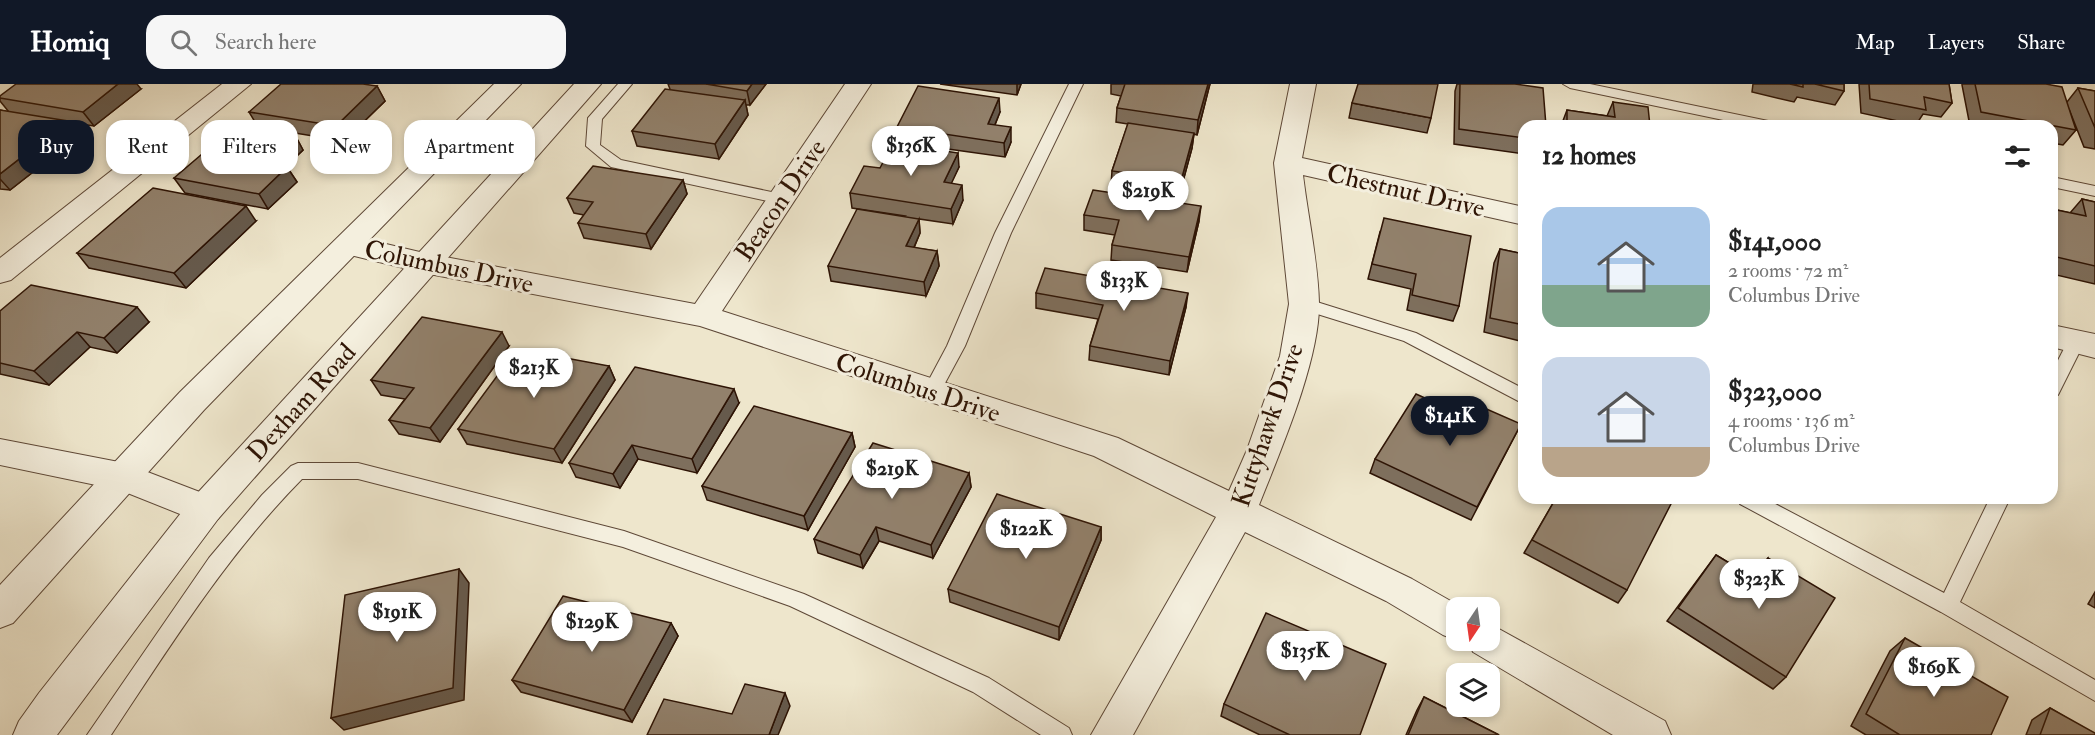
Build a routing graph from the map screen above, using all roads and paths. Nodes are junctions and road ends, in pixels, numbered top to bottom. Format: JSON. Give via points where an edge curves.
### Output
{"nodes":[{"id":1,"x":238,"y":84,"type":"edge"},
{"id":2,"x":508,"y":84,"type":"edge"},
{"id":3,"x":588,"y":84,"type":"edge"},
{"id":4,"x":625,"y":84,"type":"edge"},
{"id":5,"x":858,"y":84,"type":"edge"},
{"id":6,"x":1076,"y":84,"type":"edge"},
{"id":7,"x":1303,"y":84,"type":"edge"},
{"id":8,"x":1570,"y":84,"type":"edge"},
{"id":9,"x":1744,"y":120,"type":"edge"},
{"id":10,"x":1288,"y":163,"type":"junction"},
{"id":11,"x":2058,"y":183,"type":"edge"},
{"id":12,"x":2095,"y":191,"type":"edge"},
{"id":13,"x":781,"y":199,"type":"junction"},
{"id":14,"x":1518,"y":215,"type":"edge"},
{"id":15,"x":348,"y":245,"type":"junction"},
{"id":16,"x":424,"y":263,"type":"junction"},
{"id":17,"x":0,"y":273,"type":"edge"},
{"id":18,"x":1304,"y":304,"type":"junction"},
{"id":19,"x":703,"y":316,"type":"junction"},
{"id":20,"x":2074,"y":341,"type":"edge"},
{"id":21,"x":2058,"y":377,"type":"edge"},
{"id":22,"x":932,"y":391,"type":"junction"},
{"id":23,"x":1518,"y":394,"type":"edge"},
{"id":24,"x":0,"y":452,"type":"edge"},
{"id":25,"x":124,"y":477,"type":"junction"},
{"id":26,"x":1758,"y":504,"type":"edge"},
{"id":27,"x":1997,"y":504,"type":"edge"},
{"id":28,"x":206,"y":509,"type":"junction"},
{"id":29,"x":1238,"y":512,"type":"junction"},
{"id":30,"x":1948,"y":606,"type":"junction"},
{"id":31,"x":0,"y":611,"type":"edge"},
{"id":32,"x":1446,"y":617,"type":"edge"},
{"id":33,"x":1500,"y":648,"type":"edge"},
{"id":34,"x":2095,"y":691,"type":"edge"},
{"id":35,"x":33,"y":735,"type":"edge"},
{"id":36,"x":98,"y":735,"type":"edge"},
{"id":37,"x":1061,"y":735,"type":"edge"},
{"id":38,"x":1111,"y":735,"type":"edge"},
{"id":39,"x":1651,"y":735,"type":"edge"}],
"edges":[{"from":1,"to":17,"type":"street"},
{"from":2,"to":15,"type":"street"},
{"from":3,"to":16,"type":"street","name":"Dexham Road"},
{"from":4,"to":13,"type":"lane","via":[[595,118],[593,146],[616,164]]},
{"from":5,"to":13,"type":"street","name":"Beacon Drive"},
{"from":6,"to":22,"type":"lane"},
{"from":7,"to":10,"type":"street","name":"Kittyhawk Drive"},
{"from":8,"to":9,"type":"lane"},
{"from":10,"to":14,"type":"street","name":"Chestnut Drive"},
{"from":10,"to":18,"type":"street","name":"Kittyhawk Drive"},
{"from":11,"to":12,"type":"lane"},
{"from":13,"to":19,"type":"street","name":"Beacon Drive"},
{"from":15,"to":16,"type":"street","name":"Columbus Drive"},
{"from":15,"to":25,"type":"street","via":[[192,401]]},
{"from":16,"to":19,"type":"street","name":"Columbus Drive"},
{"from":16,"to":28,"type":"street","name":"Dexham Road"},
{"from":18,"to":23,"type":"lane","via":[[1410,337]]},
{"from":18,"to":29,"type":"street","name":"Kittyhawk Drive","via":[[1296,356]]},
{"from":19,"to":22,"type":"street","name":"Columbus Drive"},
{"from":20,"to":21,"type":"lane"},
{"from":22,"to":29,"type":"street","name":"Columbus Drive","via":[[1106,447]]},
{"from":24,"to":25,"type":"street"},
{"from":25,"to":28,"type":"street"},
{"from":25,"to":31,"type":"street"},
{"from":26,"to":30,"type":"lane"},
{"from":27,"to":30,"type":"lane"},
{"from":28,"to":35,"type":"street","name":"Dexham Road"},
{"from":29,"to":32,"type":"street","name":"Columbus Drive","via":[[1399,590]]},
{"from":29,"to":38,"type":"street","name":"Kittyhawk Drive"},
{"from":30,"to":34,"type":"lane"},
{"from":33,"to":39,"type":"street"},
{"from":36,"to":37,"type":"lane","via":[[212,570],[265,501],[298,471],[358,471],[635,543],[797,600],[981,686]]}]}
